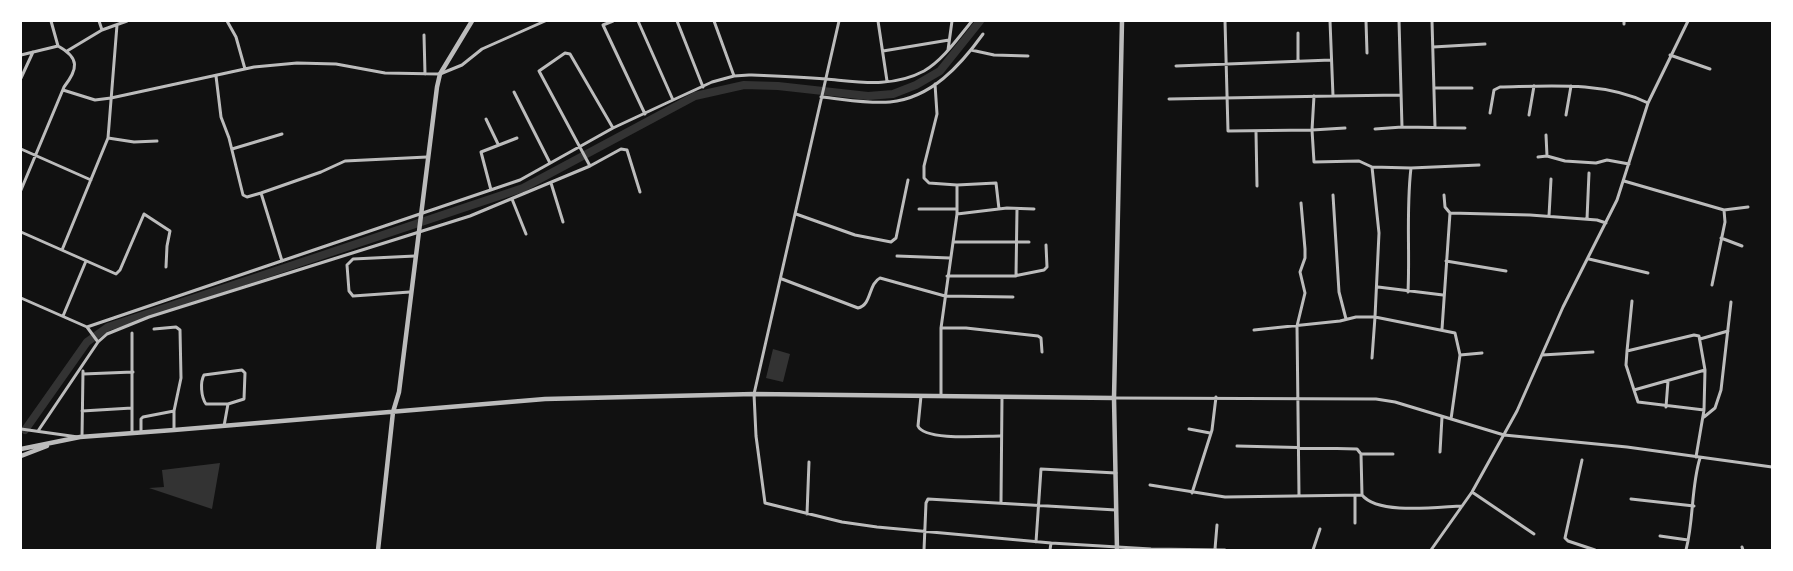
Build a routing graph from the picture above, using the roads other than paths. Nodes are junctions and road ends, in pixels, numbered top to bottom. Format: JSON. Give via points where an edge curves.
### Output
{"nodes":[{"id":1,"x":50,"y":21,"type":"edge"},
{"id":2,"x":99,"y":21,"type":"edge"},
{"id":3,"x":127,"y":21,"type":"edge"},
{"id":4,"x":227,"y":21,"type":"edge"},
{"id":5,"x":472,"y":21,"type":"edge"},
{"id":6,"x":544,"y":21,"type":"edge"},
{"id":7,"x":613,"y":21,"type":"edge"},
{"id":8,"x":638,"y":21,"type":"edge"},
{"id":9,"x":677,"y":21,"type":"edge"},
{"id":10,"x":714,"y":21,"type":"edge"},
{"id":11,"x":839,"y":21,"type":"edge"},
{"id":12,"x":878,"y":21,"type":"edge"},
{"id":13,"x":952,"y":21,"type":"edge"},
{"id":14,"x":972,"y":21,"type":"edge"},
{"id":15,"x":1122,"y":21,"type":"edge"},
{"id":16,"x":1225,"y":21,"type":"edge"},
{"id":17,"x":1330,"y":21,"type":"edge"},
{"id":18,"x":1366,"y":21,"type":"edge"},
{"id":19,"x":1399,"y":21,"type":"edge"},
{"id":20,"x":1432,"y":21,"type":"edge"},
{"id":21,"x":1688,"y":21,"type":"edge"},
{"id":22,"x":117,"y":25,"type":"junction"},
{"id":23,"x":102,"y":30,"type":"junction"},
{"id":24,"x":1298,"y":33,"type":"dead end"},
{"id":25,"x":983,"y":34,"type":"dead end"},
{"id":26,"x":424,"y":35,"type":"dead end"},
{"id":27,"x":949,"y":40,"type":"junction"},
{"id":28,"x":1485,"y":44,"type":"dead end"},
{"id":29,"x":58,"y":46,"type":"junction"},
{"id":30,"x":1433,"y":46,"type":"junction"},
{"id":31,"x":948,"y":50,"type":"junction"},
{"id":32,"x":971,"y":50,"type":"junction"},
{"id":33,"x":67,"y":51,"type":"junction"},
{"id":34,"x":883,"y":51,"type":"junction"},
{"id":35,"x":34,"y":52,"type":"junction"},
{"id":36,"x":1367,"y":53,"type":"dead end"},
{"id":37,"x":1670,"y":54,"type":"junction"},
{"id":38,"x":21,"y":55,"type":"edge"},
{"id":39,"x":1028,"y":56,"type":"dead end"},
{"id":40,"x":1331,"y":60,"type":"junction"},
{"id":41,"x":1298,"y":61,"type":"junction"},
{"id":42,"x":1226,"y":64,"type":"junction"},
{"id":43,"x":1176,"y":66,"type":"dead end"},
{"id":44,"x":245,"y":69,"type":"junction"},
{"id":45,"x":1710,"y":69,"type":"dead end"},
{"id":46,"x":425,"y":74,"type":"junction"},
{"id":47,"x":440,"y":74,"type":"junction"},
{"id":48,"x":216,"y":76,"type":"junction"},
{"id":49,"x":734,"y":76,"type":"junction"},
{"id":50,"x":21,"y":78,"type":"edge"},
{"id":51,"x":826,"y":79,"type":"junction"},
{"id":52,"x":887,"y":81,"type":"dead end"},
{"id":53,"x":935,"y":84,"type":"junction"},
{"id":54,"x":1534,"y":86,"type":"junction"},
{"id":55,"x":1571,"y":86,"type":"junction"},
{"id":56,"x":702,"y":87,"type":"junction"},
{"id":57,"x":1434,"y":88,"type":"junction"},
{"id":58,"x":1472,"y":88,"type":"dead end"},
{"id":59,"x":63,"y":90,"type":"junction"},
{"id":60,"x":514,"y":92,"type":"dead end"},
{"id":61,"x":1401,"y":95,"type":"junction"},
{"id":62,"x":821,"y":96,"type":"junction"},
{"id":63,"x":1226,"y":96,"type":"junction"},
{"id":64,"x":1314,"y":96,"type":"junction"},
{"id":65,"x":1333,"y":96,"type":"junction"},
{"id":66,"x":111,"y":98,"type":"junction"},
{"id":67,"x":1169,"y":99,"type":"dead end"},
{"id":68,"x":673,"y":100,"type":"junction"},
{"id":69,"x":1648,"y":103,"type":"junction"},
{"id":70,"x":1490,"y":113,"type":"dead end"},
{"id":71,"x":644,"y":114,"type":"junction"},
{"id":72,"x":1528,"y":115,"type":"dead end"},
{"id":73,"x":1566,"y":115,"type":"dead end"},
{"id":74,"x":486,"y":118,"type":"dead end"},
{"id":75,"x":1402,"y":127,"type":"junction"},
{"id":76,"x":1435,"y":127,"type":"junction"},
{"id":77,"x":613,"y":128,"type":"junction"},
{"id":78,"x":1345,"y":128,"type":"dead end"},
{"id":79,"x":1465,"y":128,"type":"dead end"},
{"id":80,"x":1376,"y":129,"type":"dead end"},
{"id":81,"x":1312,"y":130,"type":"junction"},
{"id":82,"x":1256,"y":132,"type":"junction"},
{"id":83,"x":282,"y":134,"type":"dead end"},
{"id":84,"x":1546,"y":135,"type":"dead end"},
{"id":85,"x":108,"y":138,"type":"junction"},
{"id":86,"x":516,"y":138,"type":"dead end"},
{"id":87,"x":157,"y":141,"type":"dead end"},
{"id":88,"x":498,"y":144,"type":"junction"},
{"id":89,"x":581,"y":146,"type":"junction"},
{"id":90,"x":21,"y":149,"type":"edge"},
{"id":91,"x":232,"y":150,"type":"junction"},
{"id":92,"x":36,"y":155,"type":"junction"},
{"id":93,"x":1547,"y":156,"type":"junction"},
{"id":94,"x":427,"y":157,"type":"junction"},
{"id":95,"x":1538,"y":157,"type":"dead end"},
{"id":96,"x":550,"y":163,"type":"junction"},
{"id":97,"x":1629,"y":164,"type":"junction"},
{"id":98,"x":590,"y":165,"type":"junction"},
{"id":99,"x":1479,"y":165,"type":"dead end"},
{"id":100,"x":1372,"y":167,"type":"junction"},
{"id":101,"x":1411,"y":168,"type":"junction"},
{"id":102,"x":1589,"y":173,"type":"dead end"},
{"id":103,"x":1551,"y":179,"type":"dead end"},
{"id":104,"x":91,"y":180,"type":"junction"},
{"id":105,"x":908,"y":180,"type":"dead end"},
{"id":106,"x":1624,"y":181,"type":"junction"},
{"id":107,"x":552,"y":183,"type":"junction"},
{"id":108,"x":957,"y":185,"type":"junction"},
{"id":109,"x":1257,"y":186,"type":"dead end"},
{"id":110,"x":21,"y":190,"type":"edge"},
{"id":111,"x":491,"y":190,"type":"junction"},
{"id":112,"x":260,"y":192,"type":"junction"},
{"id":113,"x":640,"y":192,"type":"dead end"},
{"id":114,"x":1333,"y":195,"type":"dead end"},
{"id":115,"x":1444,"y":195,"type":"dead end"},
{"id":116,"x":512,"y":198,"type":"junction"},
{"id":117,"x":1300,"y":202,"type":"dead end"},
{"id":118,"x":1748,"y":207,"type":"dead end"},
{"id":119,"x":919,"y":209,"type":"dead end"},
{"id":120,"x":957,"y":209,"type":"junction"},
{"id":121,"x":999,"y":209,"type":"junction"},
{"id":122,"x":1018,"y":209,"type":"junction"},
{"id":123,"x":1034,"y":209,"type":"dead end"},
{"id":124,"x":1724,"y":210,"type":"junction"},
{"id":125,"x":1450,"y":213,"type":"junction"},
{"id":126,"x":421,"y":214,"type":"junction"},
{"id":127,"x":796,"y":214,"type":"junction"},
{"id":128,"x":957,"y":214,"type":"junction"},
{"id":129,"x":1549,"y":216,"type":"junction"},
{"id":130,"x":1587,"y":219,"type":"junction"},
{"id":131,"x":563,"y":222,"type":"dead end"},
{"id":132,"x":1606,"y":223,"type":"junction"},
{"id":133,"x":21,"y":232,"type":"edge"},
{"id":134,"x":418,"y":232,"type":"junction"},
{"id":135,"x":526,"y":234,"type":"dead end"},
{"id":136,"x":1721,"y":238,"type":"junction"},
{"id":137,"x":953,"y":242,"type":"junction"},
{"id":138,"x":1017,"y":242,"type":"junction"},
{"id":139,"x":1029,"y":242,"type":"dead end"},
{"id":140,"x":1046,"y":245,"type":"dead end"},
{"id":141,"x":1742,"y":246,"type":"dead end"},
{"id":142,"x":62,"y":250,"type":"junction"},
{"id":143,"x":415,"y":256,"type":"junction"},
{"id":144,"x":897,"y":256,"type":"dead end"},
{"id":145,"x":950,"y":258,"type":"junction"},
{"id":146,"x":1589,"y":259,"type":"junction"},
{"id":147,"x":86,"y":261,"type":"junction"},
{"id":148,"x":282,"y":261,"type":"junction"},
{"id":149,"x":1446,"y":261,"type":"junction"},
{"id":150,"x":166,"y":267,"type":"dead end"},
{"id":151,"x":1506,"y":271,"type":"dead end"},
{"id":152,"x":1648,"y":272,"type":"dead end"},
{"id":153,"x":947,"y":276,"type":"junction"},
{"id":154,"x":1016,"y":276,"type":"junction"},
{"id":155,"x":782,"y":279,"type":"junction"},
{"id":156,"x":1712,"y":285,"type":"dead end"},
{"id":157,"x":1378,"y":287,"type":"junction"},
{"id":158,"x":410,"y":292,"type":"junction"},
{"id":159,"x":1408,"y":292,"type":"junction"},
{"id":160,"x":1443,"y":295,"type":"junction"},
{"id":161,"x":945,"y":296,"type":"junction"},
{"id":162,"x":1013,"y":297,"type":"dead end"},
{"id":163,"x":21,"y":298,"type":"edge"},
{"id":164,"x":1632,"y":301,"type":"dead end"},
{"id":165,"x":1731,"y":302,"type":"dead end"},
{"id":166,"x":63,"y":316,"type":"junction"},
{"id":167,"x":1375,"y":317,"type":"junction"},
{"id":168,"x":1346,"y":319,"type":"junction"},
{"id":169,"x":1297,"y":326,"type":"junction"},
{"id":170,"x":87,"y":327,"type":"junction"},
{"id":171,"x":941,"y":328,"type":"junction"},
{"id":172,"x":154,"y":329,"type":"dead end"},
{"id":173,"x":1442,"y":329,"type":"junction"},
{"id":174,"x":1254,"y":330,"type":"dead end"},
{"id":175,"x":1728,"y":331,"type":"junction"},
{"id":176,"x":132,"y":333,"type":"dead end"},
{"id":177,"x":1700,"y":339,"type":"junction"},
{"id":178,"x":97,"y":341,"type":"junction"},
{"id":179,"x":1627,"y":351,"type":"junction"},
{"id":180,"x":1042,"y":352,"type":"dead end"},
{"id":181,"x":1593,"y":352,"type":"dead end"},
{"id":182,"x":1482,"y":353,"type":"dead end"},
{"id":183,"x":1460,"y":355,"type":"junction"},
{"id":184,"x":1542,"y":355,"type":"junction"},
{"id":185,"x":1372,"y":358,"type":"dead end"},
{"id":186,"x":1705,"y":370,"type":"junction"},
{"id":187,"x":132,"y":372,"type":"junction"},
{"id":188,"x":1668,"y":381,"type":"junction"},
{"id":189,"x":1634,"y":390,"type":"junction"},
{"id":190,"x":754,"y":394,"type":"junction"},
{"id":191,"x":921,"y":395,"type":"junction"},
{"id":192,"x":941,"y":396,"type":"junction"},
{"id":193,"x":1002,"y":396,"type":"junction"},
{"id":194,"x":1216,"y":397,"type":"junction"},
{"id":195,"x":1114,"y":398,"type":"junction"},
{"id":196,"x":1298,"y":398,"type":"junction"},
{"id":197,"x":228,"y":404,"type":"junction"},
{"id":198,"x":1666,"y":406,"type":"junction"},
{"id":199,"x":132,"y":408,"type":"junction"},
{"id":200,"x":1704,"y":410,"type":"junction"},
{"id":201,"x":82,"y":411,"type":"junction"},
{"id":202,"x":174,"y":411,"type":"junction"},
{"id":203,"x":393,"y":412,"type":"junction"},
{"id":204,"x":1442,"y":417,"type":"junction"},
{"id":205,"x":1703,"y":417,"type":"junction"},
{"id":206,"x":1451,"y":419,"type":"junction"},
{"id":207,"x":224,"y":426,"type":"junction"},
{"id":208,"x":21,"y":429,"type":"edge"},
{"id":209,"x":1189,"y":429,"type":"dead end"},
{"id":210,"x":174,"y":430,"type":"junction"},
{"id":211,"x":38,"y":431,"type":"junction"},
{"id":212,"x":141,"y":431,"type":"junction"},
{"id":213,"x":132,"y":432,"type":"junction"},
{"id":214,"x":1210,"y":433,"type":"junction"},
{"id":215,"x":1504,"y":435,"type":"junction"},
{"id":216,"x":1000,"y":436,"type":"junction"},
{"id":217,"x":81,"y":437,"type":"junction"},
{"id":218,"x":55,"y":443,"type":"junction"},
{"id":219,"x":1237,"y":446,"type":"dead end"},
{"id":220,"x":1299,"y":448,"type":"junction"},
{"id":221,"x":21,"y":449,"type":"edge"},
{"id":222,"x":1440,"y":452,"type":"dead end"},
{"id":223,"x":1361,"y":454,"type":"junction"},
{"id":224,"x":1393,"y":454,"type":"dead end"},
{"id":225,"x":21,"y":456,"type":"edge"},
{"id":226,"x":1698,"y":457,"type":"junction"},
{"id":227,"x":1582,"y":460,"type":"dead end"},
{"id":228,"x":809,"y":462,"type":"dead end"},
{"id":229,"x":1772,"y":466,"type":"edge"},
{"id":230,"x":1116,"y":472,"type":"junction"},
{"id":231,"x":1150,"y":484,"type":"dead end"},
{"id":232,"x":1472,"y":492,"type":"junction"},
{"id":233,"x":1192,"y":493,"type":"junction"},
{"id":234,"x":1299,"y":495,"type":"junction"},
{"id":235,"x":1362,"y":495,"type":"junction"},
{"id":236,"x":1355,"y":496,"type":"junction"},
{"id":237,"x":1631,"y":499,"type":"dead end"},
{"id":238,"x":1001,"y":502,"type":"junction"},
{"id":239,"x":1039,"y":504,"type":"junction"},
{"id":240,"x":1462,"y":506,"type":"junction"},
{"id":241,"x":1694,"y":506,"type":"junction"},
{"id":242,"x":1116,"y":510,"type":"junction"},
{"id":243,"x":807,"y":514,"type":"junction"},
{"id":244,"x":1355,"y":523,"type":"dead end"},
{"id":245,"x":1217,"y":524,"type":"dead end"},
{"id":246,"x":1320,"y":529,"type":"dead end"},
{"id":247,"x":925,"y":532,"type":"junction"},
{"id":248,"x":1534,"y":534,"type":"dead end"},
{"id":249,"x":1660,"y":536,"type":"dead end"},
{"id":250,"x":1688,"y":540,"type":"junction"},
{"id":251,"x":1036,"y":542,"type":"junction"},
{"id":252,"x":1051,"y":543,"type":"junction"},
{"id":253,"x":1116,"y":548,"type":"edge"},
{"id":254,"x":1214,"y":549,"type":"edge"},
{"id":255,"x":378,"y":550,"type":"edge"},
{"id":256,"x":924,"y":550,"type":"edge"},
{"id":257,"x":1050,"y":550,"type":"edge"},
{"id":258,"x":1225,"y":550,"type":"edge"},
{"id":259,"x":1313,"y":550,"type":"edge"},
{"id":260,"x":1431,"y":550,"type":"edge"},
{"id":261,"x":1592,"y":550,"type":"edge"},
{"id":262,"x":1686,"y":550,"type":"edge"}],
"edges":[{"from":1,"to":29,"type":"street"},
{"from":2,"to":23,"type":"street"},
{"from":3,"to":22,"type":"street"},
{"from":4,"to":44,"type":"street","via":[[236,37]]},
{"from":5,"to":47,"type":"street"},
{"from":6,"to":47,"type":"street","via":[[482,49],[462,64]]},
{"from":7,"to":71,"type":"street","via":[[603,26]]},
{"from":8,"to":68,"type":"street"},
{"from":9,"to":56,"type":"street"},
{"from":10,"to":49,"type":"street"},
{"from":11,"to":51,"type":"street"},
{"from":12,"to":34,"type":"street"},
{"from":13,"to":27,"type":"street"},
{"from":14,"to":31,"type":"street"},
{"from":15,"to":195,"type":"street"},
{"from":16,"to":42,"type":"street"},
{"from":17,"to":40,"type":"street"},
{"from":18,"to":36,"type":"street"},
{"from":19,"to":61,"type":"street"},
{"from":20,"to":30,"type":"street"},
{"from":21,"to":37,"type":"street"},
{"from":22,"to":23,"type":"street"},
{"from":22,"to":66,"type":"street"},
{"from":23,"to":33,"type":"street"},
{"from":24,"to":41,"type":"street"},
{"from":25,"to":32,"type":"street"},
{"from":26,"to":46,"type":"street"},
{"from":27,"to":31,"type":"street"},
{"from":27,"to":34,"type":"street"},
{"from":28,"to":30,"type":"street"},
{"from":29,"to":33,"type":"street"},
{"from":29,"to":35,"type":"street"},
{"from":30,"to":57,"type":"street"},
{"from":31,"to":51,"type":"street","via":[[925,70],[890,83]]},
{"from":32,"to":39,"type":"street","via":[[994,56]]},
{"from":32,"to":53,"type":"street","via":[[945,78]]},
{"from":33,"to":59,"type":"street","via":[[74,60],[74,73]]},
{"from":34,"to":52,"type":"street"},
{"from":35,"to":38,"type":"street"},
{"from":35,"to":50,"type":"street"},
{"from":37,"to":45,"type":"street"},
{"from":37,"to":69,"type":"street"},
{"from":40,"to":41,"type":"street"},
{"from":40,"to":65,"type":"street"},
{"from":41,"to":42,"type":"street"},
{"from":42,"to":43,"type":"street"},
{"from":42,"to":63,"type":"street"},
{"from":44,"to":46,"type":"street","via":[[297,63]]},
{"from":44,"to":48,"type":"street"},
{"from":46,"to":47,"type":"street"},
{"from":47,"to":94,"type":"street"},
{"from":48,"to":66,"type":"street"},
{"from":48,"to":91,"type":"street","via":[[221,117]]},
{"from":49,"to":51,"type":"street"},
{"from":49,"to":56,"type":"street"},
{"from":51,"to":62,"type":"street"},
{"from":53,"to":62,"type":"street","via":[[915,95],[889,102]]},
{"from":53,"to":108,"type":"street","via":[[937,114],[924,178],[929,183]]},
{"from":54,"to":55,"type":"street"},
{"from":54,"to":70,"type":"street","via":[[1494,90]]},
{"from":54,"to":72,"type":"street"},
{"from":55,"to":69,"type":"street","via":[[1620,93]]},
{"from":55,"to":73,"type":"street"},
{"from":56,"to":68,"type":"street"},
{"from":57,"to":58,"type":"street"},
{"from":57,"to":76,"type":"street"},
{"from":59,"to":66,"type":"street","via":[[95,100]]},
{"from":59,"to":92,"type":"street"},
{"from":60,"to":96,"type":"street"},
{"from":61,"to":65,"type":"street"},
{"from":61,"to":75,"type":"street"},
{"from":62,"to":127,"type":"street"},
{"from":63,"to":64,"type":"street"},
{"from":63,"to":67,"type":"street"},
{"from":63,"to":82,"type":"street","via":[[1228,131]]},
{"from":64,"to":65,"type":"street"},
{"from":64,"to":81,"type":"street"},
{"from":66,"to":85,"type":"street"},
{"from":68,"to":71,"type":"street"},
{"from":69,"to":97,"type":"street"},
{"from":71,"to":77,"type":"street"},
{"from":74,"to":88,"type":"street"},
{"from":75,"to":76,"type":"street"},
{"from":75,"to":80,"type":"street"},
{"from":76,"to":79,"type":"street"},
{"from":77,"to":89,"type":"street"},
{"from":77,"to":89,"type":"street","via":[[572,55],[566,53],[539,72]]},
{"from":78,"to":81,"type":"street"},
{"from":81,"to":82,"type":"street"},
{"from":81,"to":100,"type":"street","via":[[1314,162],[1359,161]]},
{"from":82,"to":109,"type":"street"},
{"from":83,"to":91,"type":"street"},
{"from":84,"to":93,"type":"street"},
{"from":85,"to":87,"type":"street"},
{"from":85,"to":104,"type":"street"},
{"from":86,"to":88,"type":"street"},
{"from":88,"to":111,"type":"street","via":[[481,152]]},
{"from":89,"to":96,"type":"street"},
{"from":89,"to":98,"type":"street"},
{"from":90,"to":92,"type":"street"},
{"from":91,"to":112,"type":"street","via":[[244,196]]},
{"from":92,"to":104,"type":"street"},
{"from":92,"to":110,"type":"street"},
{"from":93,"to":95,"type":"street"},
{"from":93,"to":97,"type":"street","via":[[1565,161],[1607,160]]},
{"from":94,"to":112,"type":"street","via":[[345,161]]},
{"from":94,"to":126,"type":"street"},
{"from":96,"to":111,"type":"street","via":[[520,180]]},
{"from":97,"to":106,"type":"street"},
{"from":98,"to":107,"type":"street"},
{"from":98,"to":113,"type":"street","via":[[626,149]]},
{"from":99,"to":101,"type":"street"},
{"from":100,"to":101,"type":"street"},
{"from":100,"to":157,"type":"street","via":[[1379,233]]},
{"from":101,"to":159,"type":"street","via":[[1407,203],[1410,242]]},
{"from":102,"to":130,"type":"street"},
{"from":103,"to":129,"type":"street"},
{"from":104,"to":142,"type":"street"},
{"from":105,"to":127,"type":"street","via":[[896,238],[890,242],[855,235]]},
{"from":106,"to":124,"type":"street"},
{"from":106,"to":132,"type":"street"},
{"from":107,"to":116,"type":"street"},
{"from":107,"to":131,"type":"street"},
{"from":108,"to":120,"type":"street"},
{"from":108,"to":121,"type":"street","via":[[996,184]]},
{"from":111,"to":126,"type":"street"},
{"from":112,"to":148,"type":"street"},
{"from":114,"to":168,"type":"street","via":[[1339,292]]},
{"from":115,"to":125,"type":"street","via":[[1445,206]]},
{"from":116,"to":134,"type":"street"},
{"from":116,"to":135,"type":"street"},
{"from":117,"to":169,"type":"street","via":[[1305,258],[1300,272],[1305,293]]},
{"from":118,"to":124,"type":"street"},
{"from":119,"to":120,"type":"street"},
{"from":120,"to":128,"type":"street"},
{"from":121,"to":122,"type":"street"},
{"from":121,"to":128,"type":"street"},
{"from":122,"to":123,"type":"street"},
{"from":122,"to":138,"type":"street"},
{"from":124,"to":136,"type":"street","via":[[1726,216]]},
{"from":125,"to":129,"type":"street"},
{"from":125,"to":149,"type":"street"},
{"from":126,"to":134,"type":"street"},
{"from":126,"to":148,"type":"street"},
{"from":127,"to":155,"type":"street"},
{"from":128,"to":137,"type":"street"},
{"from":129,"to":130,"type":"street"},
{"from":130,"to":132,"type":"street"},
{"from":132,"to":146,"type":"street"},
{"from":133,"to":142,"type":"street"},
{"from":134,"to":143,"type":"street"},
{"from":134,"to":178,"type":"street","via":[[149,317]]},
{"from":136,"to":141,"type":"street"},
{"from":136,"to":156,"type":"street"},
{"from":137,"to":138,"type":"street"},
{"from":137,"to":145,"type":"street"},
{"from":138,"to":139,"type":"street"},
{"from":138,"to":154,"type":"street"},
{"from":140,"to":154,"type":"street","via":[[1045,270]]},
{"from":142,"to":147,"type":"street"},
{"from":143,"to":158,"type":"street"},
{"from":143,"to":158,"type":"street","via":[[353,259],[347,265],[349,291],[353,296]]},
{"from":144,"to":145,"type":"street"},
{"from":145,"to":153,"type":"street"},
{"from":146,"to":152,"type":"street"},
{"from":146,"to":184,"type":"street"},
{"from":147,"to":150,"type":"street","via":[[113,274],[118,273],[144,214],[170,232]]},
{"from":147,"to":166,"type":"street"},
{"from":148,"to":170,"type":"street"},
{"from":149,"to":151,"type":"street"},
{"from":149,"to":160,"type":"street"},
{"from":153,"to":154,"type":"street"},
{"from":153,"to":161,"type":"street"},
{"from":155,"to":161,"type":"street","via":[[858,308],[866,303],[880,278]]},
{"from":155,"to":190,"type":"street"},
{"from":157,"to":159,"type":"street"},
{"from":157,"to":167,"type":"street"},
{"from":158,"to":203,"type":"street","via":[[399,392]]},
{"from":159,"to":160,"type":"street"},
{"from":160,"to":173,"type":"street"},
{"from":161,"to":162,"type":"street"},
{"from":161,"to":171,"type":"street"},
{"from":163,"to":166,"type":"street"},
{"from":164,"to":179,"type":"street"},
{"from":165,"to":175,"type":"street"},
{"from":166,"to":170,"type":"street"},
{"from":167,"to":168,"type":"street"},
{"from":167,"to":173,"type":"street"},
{"from":167,"to":185,"type":"street"},
{"from":168,"to":169,"type":"street"},
{"from":169,"to":174,"type":"street"},
{"from":169,"to":196,"type":"street"},
{"from":170,"to":178,"type":"street"},
{"from":171,"to":180,"type":"street","via":[[1038,336],[1042,338]]},
{"from":171,"to":192,"type":"street"},
{"from":172,"to":202,"type":"street","via":[[176,327],[180,330],[181,378]]},
{"from":173,"to":183,"type":"street","via":[[1455,333]]},
{"from":175,"to":177,"type":"street"},
{"from":175,"to":205,"type":"street","via":[[1717,402]]},
{"from":176,"to":187,"type":"street"},
{"from":177,"to":179,"type":"street","via":[[1697,335]]},
{"from":177,"to":186,"type":"street"},
{"from":178,"to":211,"type":"street"},
{"from":179,"to":189,"type":"street","via":[[1626,365]]},
{"from":181,"to":184,"type":"street"},
{"from":182,"to":183,"type":"street"},
{"from":183,"to":206,"type":"street"},
{"from":184,"to":215,"type":"street"},
{"from":186,"to":188,"type":"street"},
{"from":186,"to":200,"type":"street"},
{"from":187,"to":199,"type":"street"},
{"from":187,"to":201,"type":"street","via":[[83,373]]},
{"from":188,"to":189,"type":"street"},
{"from":188,"to":198,"type":"street"},
{"from":189,"to":198,"type":"street","via":[[1638,402]]},
{"from":190,"to":191,"type":"street"},
{"from":190,"to":203,"type":"street","via":[[545,400]]},
{"from":190,"to":243,"type":"street","via":[[763,500],[770,506]]},
{"from":191,"to":192,"type":"street"},
{"from":191,"to":216,"type":"street","via":[[918,426],[924,433],[936,436]]},
{"from":192,"to":193,"type":"street"},
{"from":193,"to":195,"type":"street"},
{"from":193,"to":216,"type":"street"},
{"from":194,"to":195,"type":"street"},
{"from":194,"to":196,"type":"street"},
{"from":194,"to":214,"type":"street"},
{"from":195,"to":230,"type":"street"},
{"from":196,"to":204,"type":"street","via":[[1376,399]]},
{"from":196,"to":220,"type":"street"},
{"from":197,"to":197,"type":"street","via":[[246,397],[244,371],[204,375],[204,403]]},
{"from":197,"to":207,"type":"street"},
{"from":198,"to":200,"type":"street"},
{"from":199,"to":201,"type":"street"},
{"from":199,"to":213,"type":"street"},
{"from":200,"to":205,"type":"street"},
{"from":201,"to":217,"type":"street"},
{"from":202,"to":210,"type":"street"},
{"from":202,"to":212,"type":"street","via":[[143,417]]},
{"from":203,"to":207,"type":"street"},
{"from":203,"to":255,"type":"street"},
{"from":204,"to":206,"type":"street"},
{"from":204,"to":222,"type":"street"},
{"from":205,"to":226,"type":"street"},
{"from":206,"to":215,"type":"street"},
{"from":207,"to":210,"type":"street"},
{"from":208,"to":211,"type":"street"},
{"from":209,"to":214,"type":"street"},
{"from":210,"to":212,"type":"street"},
{"from":211,"to":217,"type":"street"},
{"from":212,"to":213,"type":"street"},
{"from":213,"to":217,"type":"street"},
{"from":214,"to":233,"type":"street"},
{"from":215,"to":226,"type":"street"},
{"from":215,"to":232,"type":"street"},
{"from":216,"to":238,"type":"street"},
{"from":217,"to":218,"type":"street"},
{"from":218,"to":221,"type":"street"},
{"from":218,"to":225,"type":"street"},
{"from":219,"to":220,"type":"street"},
{"from":220,"to":223,"type":"street","via":[[1357,449]]},
{"from":220,"to":234,"type":"street"},
{"from":223,"to":224,"type":"street"},
{"from":223,"to":235,"type":"street"},
{"from":226,"to":229,"type":"street"},
{"from":226,"to":241,"type":"street"},
{"from":227,"to":261,"type":"street","via":[[1565,538]]},
{"from":228,"to":243,"type":"street"},
{"from":230,"to":239,"type":"street","via":[[1041,468]]},
{"from":230,"to":242,"type":"street"},
{"from":231,"to":233,"type":"street"},
{"from":232,"to":240,"type":"street"},
{"from":232,"to":248,"type":"street"},
{"from":233,"to":234,"type":"street","via":[[1225,497]]},
{"from":234,"to":236,"type":"street"},
{"from":235,"to":236,"type":"street"},
{"from":235,"to":240,"type":"street","via":[[1370,502],[1388,507]]},
{"from":236,"to":244,"type":"street"},
{"from":237,"to":241,"type":"street"},
{"from":238,"to":239,"type":"street"},
{"from":238,"to":247,"type":"street","via":[[928,500]]},
{"from":239,"to":242,"type":"street"},
{"from":239,"to":251,"type":"street"},
{"from":240,"to":260,"type":"street"},
{"from":241,"to":250,"type":"street"},
{"from":242,"to":253,"type":"street"},
{"from":243,"to":247,"type":"street","via":[[860,525]]},
{"from":245,"to":254,"type":"street"},
{"from":246,"to":259,"type":"street"},
{"from":247,"to":251,"type":"street"},
{"from":247,"to":256,"type":"street"},
{"from":249,"to":250,"type":"street"},
{"from":250,"to":262,"type":"street"},
{"from":251,"to":252,"type":"street"},
{"from":252,"to":253,"type":"street"},
{"from":252,"to":257,"type":"street"},
{"from":253,"to":254,"type":"street"},
{"from":254,"to":258,"type":"street"}]}
